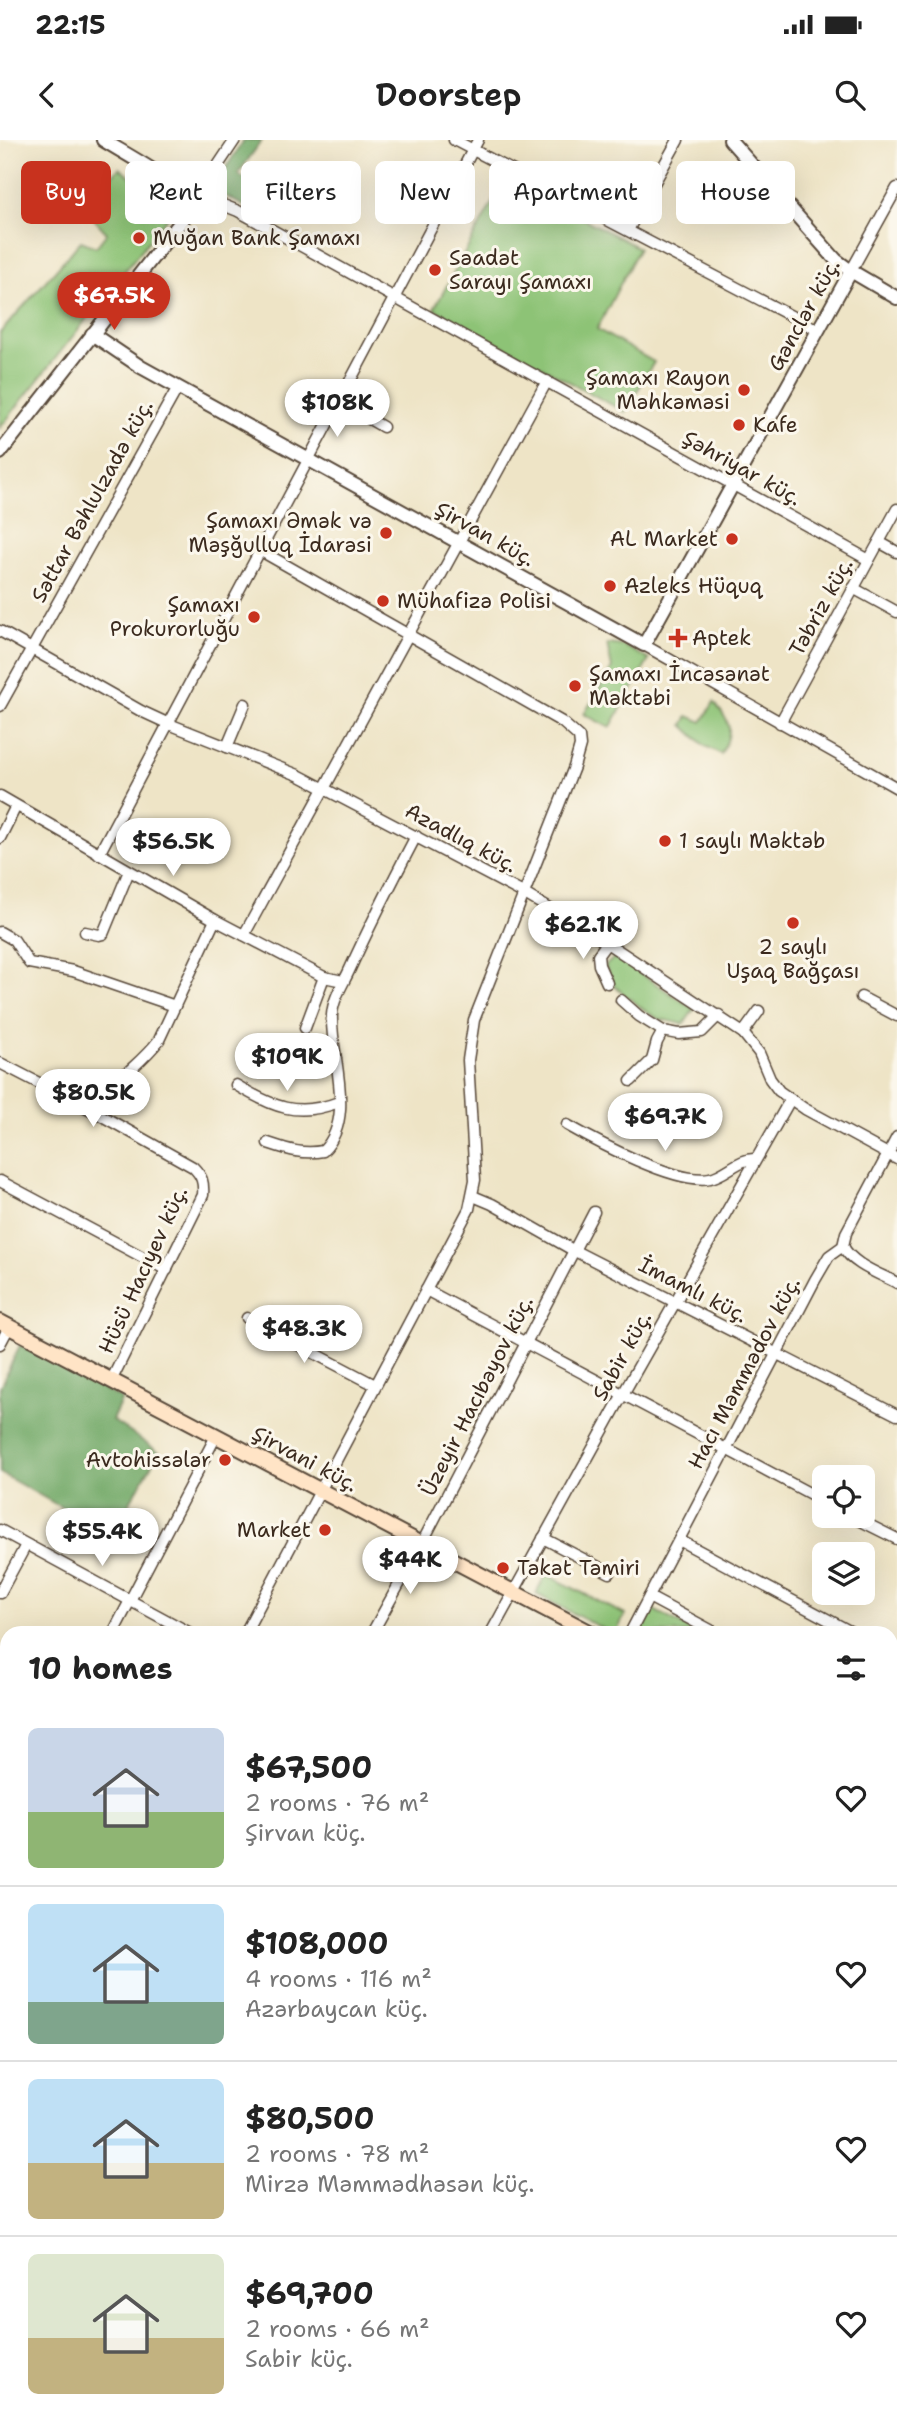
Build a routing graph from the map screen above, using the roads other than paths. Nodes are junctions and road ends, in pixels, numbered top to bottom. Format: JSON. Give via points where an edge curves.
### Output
{"nodes":[{"id":1,"x":103,"y":140,"type":"edge"},
{"id":2,"x":235,"y":140,"type":"edge"},
{"id":3,"x":454,"y":140,"type":"edge"},
{"id":4,"x":478,"y":140,"type":"edge"},
{"id":5,"x":678,"y":140,"type":"edge"},
{"id":6,"x":730,"y":140,"type":"edge"},
{"id":7,"x":473,"y":150,"type":"junction"},
{"id":8,"x":137,"y":161,"type":"edge"},
{"id":9,"x":221,"y":161,"type":"edge"},
{"id":10,"x":897,"y":188,"type":"edge"},
{"id":11,"x":227,"y":206,"type":"edge"},
{"id":12,"x":179,"y":224,"type":"edge"},
{"id":13,"x":628,"y":230,"type":"junction"},
{"id":14,"x":851,"y":271,"type":"junction"},
{"id":15,"x":395,"y":297,"type":"junction"},
{"id":16,"x":897,"y":298,"type":"edge"},
{"id":17,"x":818,"y":330,"type":"junction"},
{"id":18,"x":92,"y":334,"type":"junction"},
{"id":19,"x":547,"y":381,"type":"junction"},
{"id":20,"x":178,"y":387,"type":"junction"},
{"id":21,"x":340,"y":402,"type":"junction"},
{"id":22,"x":383,"y":427,"type":"dead end"},
{"id":23,"x":0,"y":453,"type":"edge"},
{"id":24,"x":309,"y":459,"type":"junction"},
{"id":25,"x":732,"y":485,"type":"junction"},
{"id":26,"x":897,"y":509,"type":"edge"},
{"id":27,"x":459,"y":542,"type":"junction"},
{"id":28,"x":879,"y":542,"type":"junction"},
{"id":29,"x":261,"y":551,"type":"junction"},
{"id":30,"x":897,"y":552,"type":"edge"},
{"id":31,"x":869,"y":560,"type":"junction"},
{"id":32,"x":853,"y":588,"type":"junction"},
{"id":33,"x":897,"y":612,"type":"edge"},
{"id":34,"x":0,"y":631,"type":"edge"},
{"id":35,"x":408,"y":635,"type":"junction"},
{"id":36,"x":644,"y":645,"type":"junction"},
{"id":37,"x":31,"y":648,"type":"junction"},
{"id":38,"x":245,"y":704,"type":"dead end"},
{"id":39,"x":0,"y":706,"type":"edge"},
{"id":40,"x":780,"y":723,"type":"junction"},
{"id":41,"x":169,"y":724,"type":"junction"},
{"id":42,"x":227,"y":747,"type":"junction"},
{"id":43,"x":325,"y":788,"type":"junction"},
{"id":44,"x":897,"y":788,"type":"edge"},
{"id":45,"x":0,"y":796,"type":"edge"},
{"id":46,"x":16,"y":806,"type":"junction"},
{"id":47,"x":416,"y":835,"type":"junction"},
{"id":48,"x":0,"y":838,"type":"edge"},
{"id":49,"x":99,"y":853,"type":"junction"},
{"id":50,"x":129,"y":871,"type":"junction"},
{"id":51,"x":523,"y":893,"type":"junction"},
{"id":52,"x":215,"y":920,"type":"junction"},
{"id":53,"x":0,"y":932,"type":"edge"},
{"id":54,"x":85,"y":932,"type":"dead end"},
{"id":55,"x":244,"y":935,"type":"junction"},
{"id":56,"x":607,"y":943,"type":"junction"},
{"id":57,"x":324,"y":977,"type":"junction"},
{"id":58,"x":342,"y":981,"type":"junction"},
{"id":59,"x":607,"y":983,"type":"dead end"},
{"id":60,"x":861,"y":997,"type":"dead end"},
{"id":61,"x":621,"y":1000,"type":"dead end"},
{"id":62,"x":174,"y":1006,"type":"junction"},
{"id":63,"x":759,"y":1012,"type":"dead end"},
{"id":64,"x":719,"y":1015,"type":"junction"},
{"id":65,"x":897,"y":1016,"type":"edge"},
{"id":66,"x":305,"y":1028,"type":"dead end"},
{"id":67,"x":663,"y":1031,"type":"junction"},
{"id":68,"x":743,"y":1033,"type":"junction"},
{"id":69,"x":0,"y":1063,"type":"edge"},
{"id":70,"x":631,"y":1081,"type":"dead end"},
{"id":71,"x":236,"y":1085,"type":"dead end"},
{"id":72,"x":790,"y":1100,"type":"junction"},
{"id":73,"x":339,"y":1102,"type":"junction"},
{"id":74,"x":95,"y":1112,"type":"junction"},
{"id":75,"x":567,"y":1125,"type":"dead end"},
{"id":76,"x":897,"y":1137,"type":"edge"},
{"id":77,"x":268,"y":1143,"type":"dead end"},
{"id":78,"x":893,"y":1156,"type":"edge"},
{"id":79,"x":755,"y":1160,"type":"junction"},
{"id":80,"x":0,"y":1181,"type":"edge"},
{"id":81,"x":473,"y":1196,"type":"junction"},
{"id":82,"x":594,"y":1212,"type":"dead end"},
{"id":83,"x":843,"y":1246,"type":"junction"},
{"id":84,"x":572,"y":1250,"type":"junction"},
{"id":85,"x":167,"y":1270,"type":"junction"},
{"id":86,"x":897,"y":1283,"type":"edge"},
{"id":87,"x":426,"y":1290,"type":"junction"},
{"id":88,"x":675,"y":1302,"type":"junction"},
{"id":89,"x":247,"y":1318,"type":"dead end"},
{"id":90,"x":4,"y":1325,"type":"edge"},
{"id":91,"x":527,"y":1342,"type":"junction"},
{"id":92,"x":0,"y":1345,"type":"edge"},
{"id":93,"x":776,"y":1353,"type":"junction"},
{"id":94,"x":111,"y":1381,"type":"junction"},
{"id":95,"x":376,"y":1385,"type":"junction"},
{"id":96,"x":623,"y":1394,"type":"junction"},
{"id":97,"x":897,"y":1415,"type":"edge"},
{"id":98,"x":216,"y":1436,"type":"junction"},
{"id":99,"x":725,"y":1450,"type":"junction"},
{"id":100,"x":319,"y":1491,"type":"junction"},
{"id":101,"x":812,"y":1496,"type":"edge"},
{"id":102,"x":875,"y":1528,"type":"edge"},
{"id":103,"x":0,"y":1531,"type":"edge"},
{"id":104,"x":544,"y":1538,"type":"junction"},
{"id":105,"x":897,"y":1539,"type":"edge"},
{"id":106,"x":679,"y":1540,"type":"junction"},
{"id":107,"x":422,"y":1544,"type":"junction"},
{"id":108,"x":26,"y":1545,"type":"junction"},
{"id":109,"x":610,"y":1573,"type":"dead end"},
{"id":110,"x":513,"y":1592,"type":"junction"},
{"id":111,"x":0,"y":1593,"type":"edge"},
{"id":112,"x":649,"y":1597,"type":"junction"},
{"id":113,"x":130,"y":1600,"type":"junction"},
{"id":114,"x":117,"y":1626,"type":"edge"},
{"id":115,"x":177,"y":1626,"type":"edge"},
{"id":116,"x":249,"y":1626,"type":"edge"},
{"id":117,"x":376,"y":1626,"type":"edge"},
{"id":118,"x":495,"y":1626,"type":"edge"},
{"id":119,"x":578,"y":1626,"type":"edge"},
{"id":120,"x":633,"y":1626,"type":"edge"},
{"id":121,"x":703,"y":1626,"type":"edge"},
{"id":122,"x":840,"y":1626,"type":"edge"}],
"edges":[{"from":1,"to":8,"type":"street"},
{"from":2,"to":9,"type":"street"},
{"from":3,"to":7,"type":"street"},
{"from":4,"to":7,"type":"street"},
{"from":5,"to":13,"type":"street"},
{"from":6,"to":14,"type":"street","via":[[836,260]]},
{"from":7,"to":13,"type":"street"},
{"from":7,"to":15,"type":"street"},
{"from":10,"to":14,"type":"street","name":"Gənclər küç."},
{"from":11,"to":15,"type":"street","name":"Şəhriyar küç."},
{"from":12,"to":18,"type":"street"},
{"from":13,"to":17,"type":"street"},
{"from":14,"to":16,"type":"street"},
{"from":14,"to":17,"type":"street","name":"Gənclər küç."},
{"from":15,"to":19,"type":"street","name":"Şəhriyar küç."},
{"from":15,"to":21,"type":"street"},
{"from":17,"to":25,"type":"street","name":"Gənclər küç."},
{"from":18,"to":20,"type":"street","name":"Şirvan küç."},
{"from":18,"to":23,"type":"street"},
{"from":19,"to":25,"type":"street","name":"Şəhriyar küç."},
{"from":19,"to":27,"type":"street"},
{"from":20,"to":24,"type":"street","name":"Şirvan küç."},
{"from":20,"to":37,"type":"street","name":"Səttar Bəhlulzadə küç."},
{"from":21,"to":22,"type":"street"},
{"from":21,"to":24,"type":"street"},
{"from":24,"to":27,"type":"street","name":"Şirvan küç."},
{"from":24,"to":29,"type":"street"},
{"from":25,"to":31,"type":"street","name":"Şəhriyar küç."},
{"from":25,"to":36,"type":"street","name":"Gənclər küç."},
{"from":26,"to":28,"type":"street","name":"Təbriz küç."},
{"from":27,"to":35,"type":"street"},
{"from":27,"to":36,"type":"street","name":"Şirvan küç."},
{"from":28,"to":30,"type":"street"},
{"from":28,"to":31,"type":"street","name":"Təbriz küç."},
{"from":29,"to":35,"type":"street"},
{"from":29,"to":41,"type":"street"},
{"from":31,"to":32,"type":"street","name":"Təbriz küç."},
{"from":32,"to":33,"type":"street"},
{"from":32,"to":40,"type":"street","name":"Təbriz küç."},
{"from":34,"to":37,"type":"street","name":"Azadlıq küç."},
{"from":35,"to":43,"type":"street"},
{"from":35,"to":51,"type":"street","via":[[562,722],[579,737],[574,767]]},
{"from":36,"to":40,"type":"street","name":"Şirvan küç."},
{"from":37,"to":39,"type":"street","name":"Səttar Bəhlulzadə küç."},
{"from":37,"to":41,"type":"street","name":"Azadlıq küç."},
{"from":38,"to":42,"type":"street"},
{"from":40,"to":44,"type":"street","name":"Şirvan küç."},
{"from":41,"to":42,"type":"street","name":"Azadlıq küç."},
{"from":41,"to":49,"type":"street"},
{"from":42,"to":43,"type":"street","name":"Azadlıq küç."},
{"from":43,"to":47,"type":"street","name":"Azadlıq küç."},
{"from":43,"to":55,"type":"street"},
{"from":45,"to":46,"type":"street"},
{"from":46,"to":48,"type":"street"},
{"from":46,"to":49,"type":"street"},
{"from":47,"to":51,"type":"street","name":"Azadlıq küç."},
{"from":47,"to":58,"type":"street"},
{"from":49,"to":50,"type":"street"},
{"from":50,"to":52,"type":"street"},
{"from":50,"to":54,"type":"street","via":[[103,934]]},
{"from":51,"to":56,"type":"street","name":"Azadlıq küç."},
{"from":51,"to":81,"type":"street","via":[[470,1034]]},
{"from":52,"to":55,"type":"street"},
{"from":52,"to":62,"type":"street"},
{"from":53,"to":62,"type":"street","via":[[14,940],[29,962],[73,971]]},
{"from":55,"to":57,"type":"street"},
{"from":56,"to":59,"type":"street","via":[[598,955]]},
{"from":56,"to":64,"type":"street","name":"Azadlıq küç."},
{"from":57,"to":58,"type":"street"},
{"from":57,"to":66,"type":"street"},
{"from":58,"to":73,"type":"street","via":[[332,1016]]},
{"from":60,"to":65,"type":"street"},
{"from":61,"to":67,"type":"street"},
{"from":62,"to":74,"type":"street","via":[[148,1055],[110,1089]]},
{"from":63,"to":68,"type":"street"},
{"from":64,"to":67,"type":"street","via":[[702,1032]]},
{"from":64,"to":68,"type":"street","name":"Azadlıq küç."},
{"from":67,"to":70,"type":"street","via":[[652,1060]]},
{"from":68,"to":72,"type":"street","name":"Azadlıq küç.","via":[[759,1053],[773,1085]]},
{"from":69,"to":74,"type":"street"},
{"from":71,"to":73,"type":"street","via":[[264,1101],[300,1111]]},
{"from":72,"to":78,"type":"street","name":"Azadlıq küç."},
{"from":72,"to":79,"type":"street","name":"Sabir küç."},
{"from":73,"to":77,"type":"street","via":[[334,1134],[323,1151],[300,1153]]},
{"from":74,"to":85,"type":"street","name":"Hüsü Hacıyev küç.","via":[[201,1175],[203,1195]]},
{"from":75,"to":79,"type":"street","via":[[608,1148],[695,1179],[710,1178],[745,1160]]},
{"from":76,"to":78,"type":"street","name":"Hacı Məmmədov küç."},
{"from":78,"to":83,"type":"street","name":"Hacı Məmmədov küç.","via":[[846,1233]]},
{"from":79,"to":88,"type":"street","name":"Sabir küç."},
{"from":80,"to":85,"type":"street"},
{"from":81,"to":84,"type":"street","name":"İmamlı küç."},
{"from":81,"to":87,"type":"street"},
{"from":82,"to":84,"type":"street","name":"Üzeyir Hacıbəyov küç."},
{"from":83,"to":86,"type":"street","via":[[854,1259]]},
{"from":83,"to":93,"type":"street","name":"Hacı Məmmədov küç.","via":[[822,1267]]},
{"from":84,"to":88,"type":"street","name":"İmamlı küç."},
{"from":84,"to":91,"type":"street","name":"Üzeyir Hacıbəyov küç."},
{"from":85,"to":94,"type":"street","name":"Hüsü Hacıyev küç."},
{"from":87,"to":91,"type":"street"},
{"from":87,"to":95,"type":"street"},
{"from":88,"to":93,"type":"street","name":"İmamlı küç."},
{"from":88,"to":96,"type":"street","name":"Sabir küç."},
{"from":89,"to":95,"type":"street"},
{"from":90,"to":92,"type":"street"},
{"from":90,"to":94,"type":"main road","name":"Şirvani küç."},
{"from":91,"to":96,"type":"street"},
{"from":91,"to":107,"type":"street","name":"Üzeyir Hacıbəyov küç."},
{"from":93,"to":97,"type":"street","name":"İmamlı küç."},
{"from":93,"to":99,"type":"street","name":"Hacı Məmmədov küç."},
{"from":94,"to":98,"type":"main road","name":"Şirvani küç."},
{"from":95,"to":100,"type":"street"},
{"from":96,"to":99,"type":"street"},
{"from":96,"to":104,"type":"street","name":"Sabir küç."},
{"from":98,"to":100,"type":"main road","name":"Şirvani küç."},
{"from":98,"to":113,"type":"street"},
{"from":99,"to":101,"type":"street"},
{"from":99,"to":106,"type":"street","name":"Hacı Məmmədov küç."},
{"from":100,"to":107,"type":"main road","name":"Şirvani küç."},
{"from":100,"to":116,"type":"street"},
{"from":102,"to":105,"type":"street"},
{"from":103,"to":108,"type":"street"},
{"from":104,"to":109,"type":"street"},
{"from":104,"to":110,"type":"street","name":"Sabir küç."},
{"from":106,"to":112,"type":"street","name":"Hacı Məmmədov küç."},
{"from":106,"to":122,"type":"street"},
{"from":107,"to":110,"type":"main road","name":"Şirvani küç."},
{"from":107,"to":117,"type":"street","name":"Üzeyir Hacıbəyov küç."},
{"from":108,"to":111,"type":"street"},
{"from":108,"to":113,"type":"street"},
{"from":110,"to":118,"type":"street","name":"Sabir küç."},
{"from":110,"to":119,"type":"main road","name":"Şirvani küç."},
{"from":112,"to":120,"type":"street","name":"Hacı Məmmədov küç."},
{"from":112,"to":121,"type":"street"},
{"from":113,"to":114,"type":"street"},
{"from":113,"to":115,"type":"street"}]}
